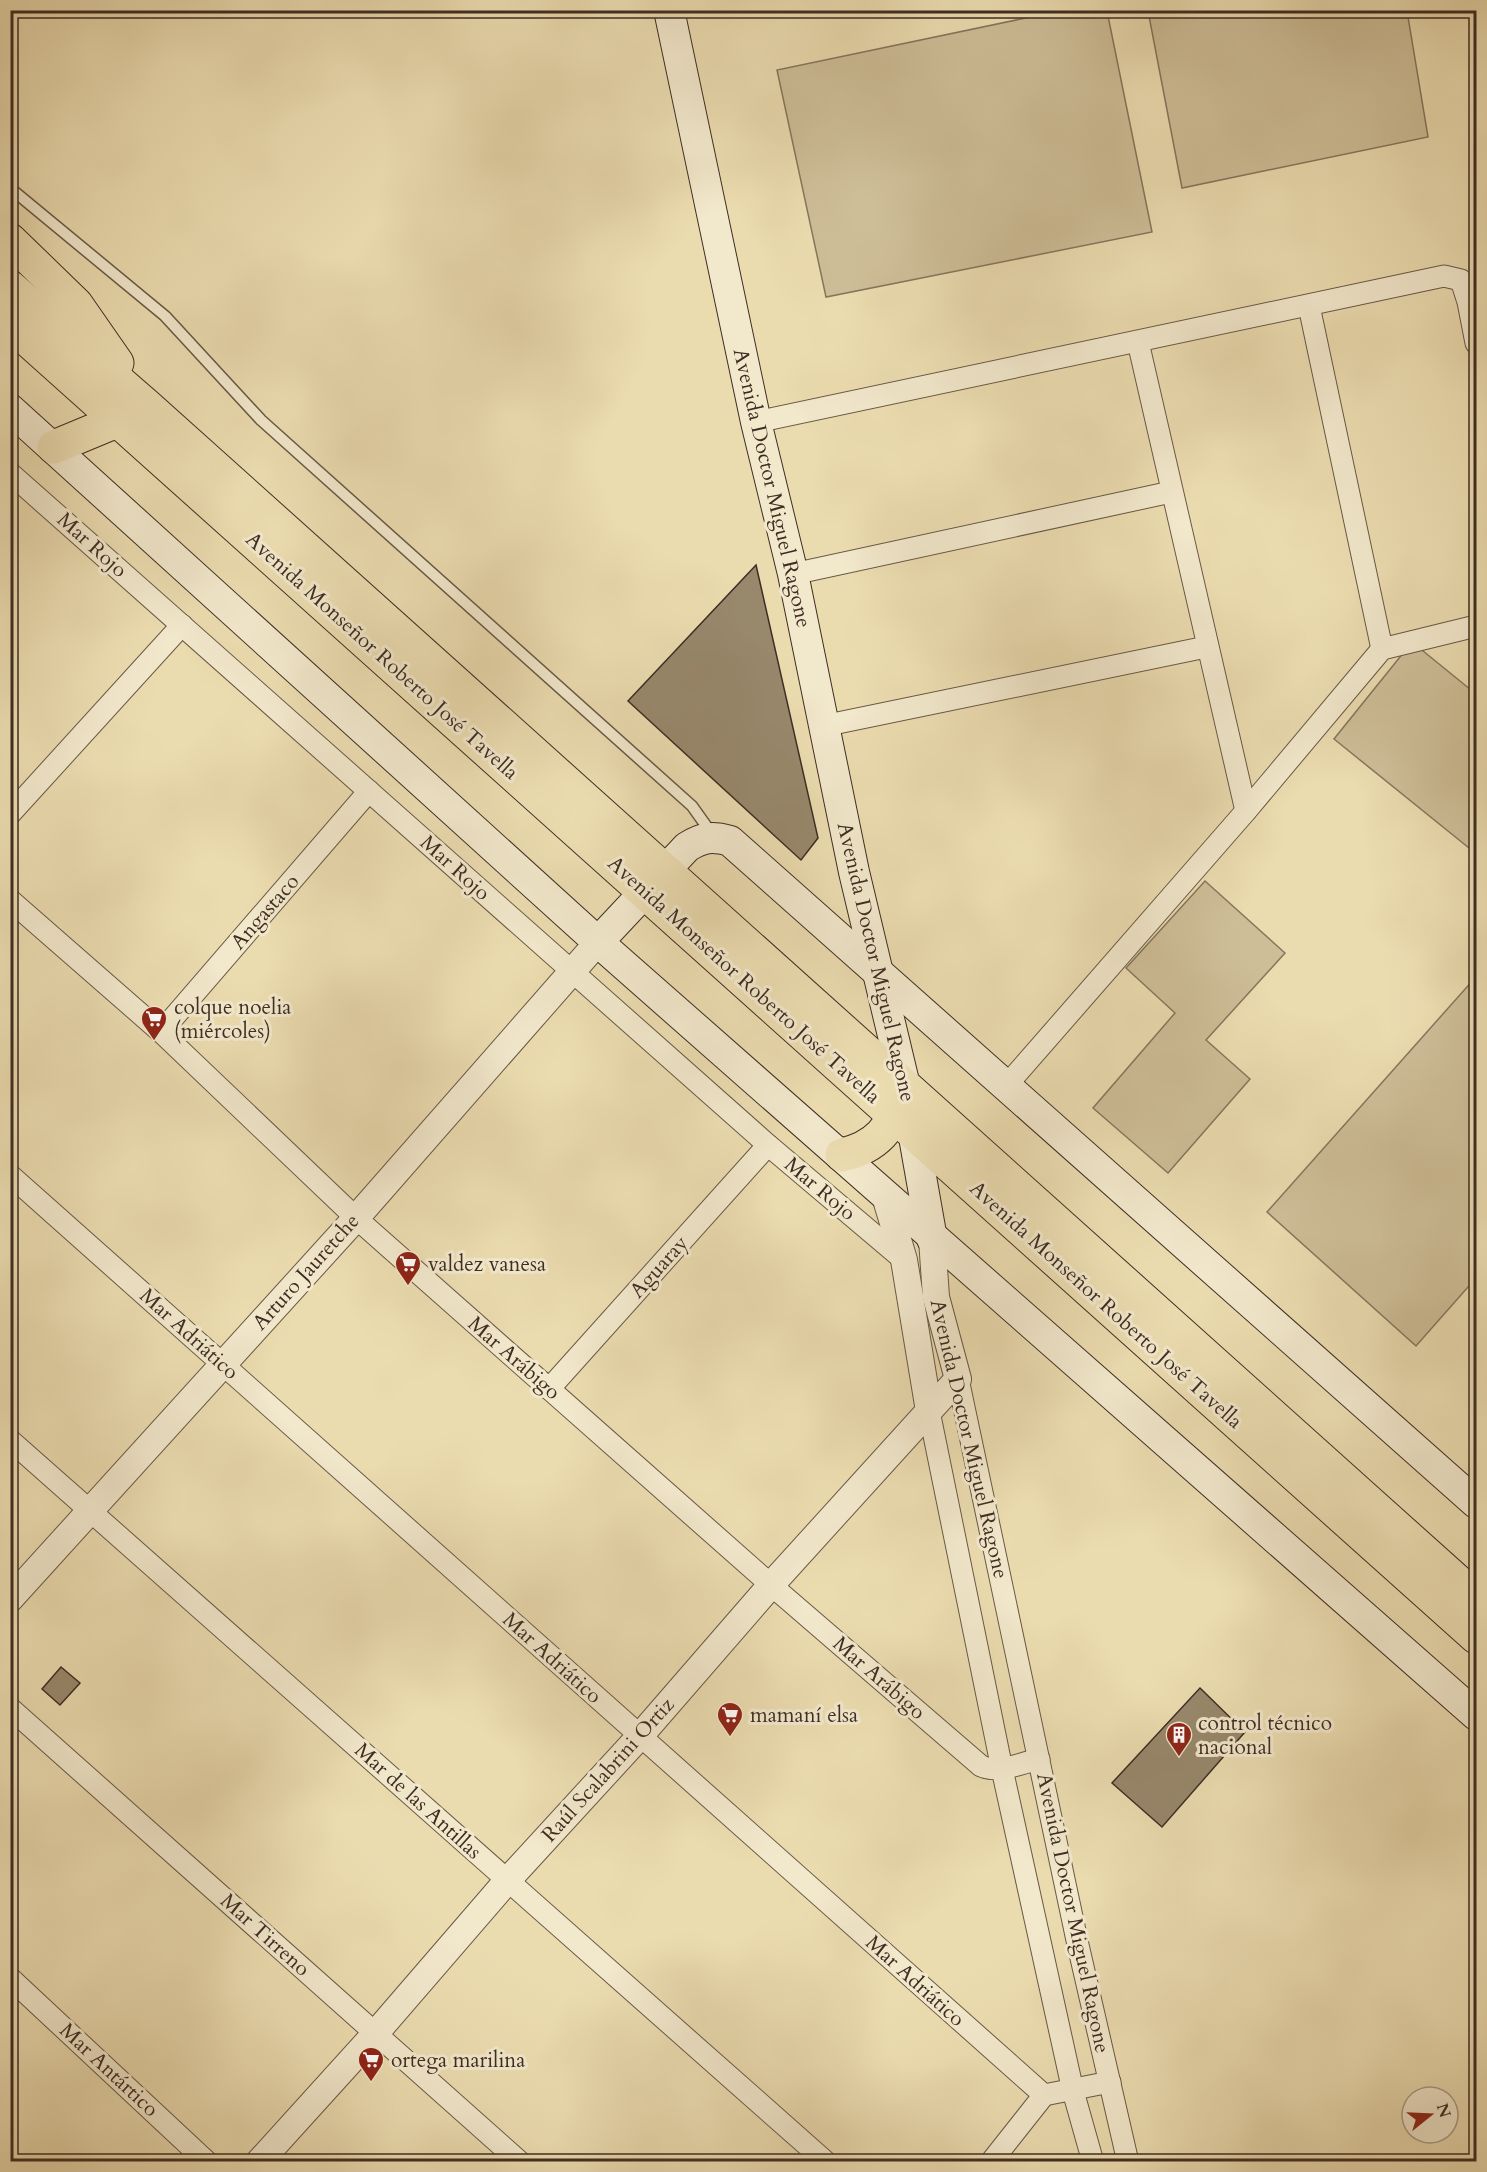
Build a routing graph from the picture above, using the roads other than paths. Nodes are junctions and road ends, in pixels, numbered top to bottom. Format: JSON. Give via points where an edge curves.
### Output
{"nodes":[{"id":1,"x":669,"y":10,"type":"edge"},
{"id":2,"x":10,"y":188,"type":"edge"},
{"id":3,"x":10,"y":240,"type":"edge"},
{"id":4,"x":10,"y":287,"type":"edge"},
{"id":5,"x":1309,"y":306,"type":"junction"},
{"id":6,"x":10,"y":324,"type":"edge"},
{"id":7,"x":1138,"y":342,"type":"junction"},
{"id":8,"x":1476,"y":343,"type":"edge"},
{"id":9,"x":10,"y":409,"type":"edge"},
{"id":10,"x":133,"y":413,"type":"junction"},
{"id":11,"x":756,"y":422,"type":"junction"},
{"id":12,"x":54,"y":447,"type":"junction"},
{"id":13,"x":10,"y":473,"type":"edge"},
{"id":14,"x":1171,"y":492,"type":"junction"},
{"id":15,"x":792,"y":574,"type":"junction"},
{"id":16,"x":182,"y":625,"type":"junction"},
{"id":17,"x":1476,"y":626,"type":"edge"},
{"id":18,"x":1206,"y":647,"type":"junction"},
{"id":19,"x":1382,"y":649,"type":"junction"},
{"id":20,"x":823,"y":726,"type":"junction"},
{"id":21,"x":369,"y":791,"type":"junction"},
{"id":22,"x":1246,"y":811,"type":"junction"},
{"id":23,"x":10,"y":814,"type":"edge"},
{"id":24,"x":714,"y":837,"type":"junction"},
{"id":25,"x":854,"y":872,"type":"junction"},
{"id":26,"x":654,"y":880,"type":"junction"},
{"id":27,"x":10,"y":900,"type":"edge"},
{"id":28,"x":811,"y":912,"type":"junction"},
{"id":29,"x":598,"y":942,"type":"junction"},
{"id":30,"x":572,"y":971,"type":"junction"},
{"id":31,"x":879,"y":973,"type":"junction"},
{"id":32,"x":161,"y":1032,"type":"junction"},
{"id":33,"x":905,"y":1086,"type":"junction"},
{"id":34,"x":1006,"y":1086,"type":"junction"},
{"id":35,"x":905,"y":1126,"type":"junction"},
{"id":36,"x":768,"y":1145,"type":"junction"},
{"id":37,"x":842,"y":1155,"type":"junction"},
{"id":38,"x":10,"y":1175,"type":"edge"},
{"id":39,"x":885,"y":1196,"type":"junction"},
{"id":40,"x":356,"y":1218,"type":"junction"},
{"id":41,"x":932,"y":1239,"type":"junction"},
{"id":42,"x":904,"y":1260,"type":"junction"},
{"id":43,"x":223,"y":1365,"type":"junction"},
{"id":44,"x":958,"y":1379,"type":"junction"},
{"id":45,"x":549,"y":1389,"type":"junction"},
{"id":46,"x":929,"y":1411,"type":"junction"},
{"id":47,"x":10,"y":1440,"type":"edge"},
{"id":48,"x":1476,"y":1503,"type":"edge"},
{"id":49,"x":90,"y":1510,"type":"junction"},
{"id":50,"x":771,"y":1585,"type":"junction"},
{"id":51,"x":1476,"y":1598,"type":"edge"},
{"id":52,"x":10,"y":1599,"type":"edge"},
{"id":53,"x":1476,"y":1637,"type":"edge"},
{"id":54,"x":10,"y":1708,"type":"edge"},
{"id":55,"x":1476,"y":1715,"type":"edge"},
{"id":56,"x":640,"y":1736,"type":"junction"},
{"id":57,"x":1039,"y":1759,"type":"junction"},
{"id":58,"x":1002,"y":1769,"type":"junction"},
{"id":59,"x":507,"y":1881,"type":"junction"},
{"id":60,"x":10,"y":1978,"type":"edge"},
{"id":61,"x":375,"y":2034,"type":"junction"},
{"id":62,"x":1110,"y":2082,"type":"junction"},
{"id":63,"x":1073,"y":2091,"type":"junction"},
{"id":64,"x":1044,"y":2095,"type":"junction"},
{"id":65,"x":818,"y":2159,"type":"edge"},
{"id":66,"x":207,"y":2162,"type":"edge"},
{"id":67,"x":259,"y":2162,"type":"edge"},
{"id":68,"x":520,"y":2162,"type":"edge"},
{"id":69,"x":991,"y":2162,"type":"edge"},
{"id":70,"x":1094,"y":2162,"type":"edge"},
{"id":71,"x":1128,"y":2162,"type":"edge"}],
"edges":[{"from":1,"to":11,"type":"main road","name":"Avenida Doctor Miguel Ragone"},
{"from":2,"to":24,"type":"lane","via":[[165,316],[261,420],[692,806]]},
{"from":3,"to":10,"type":"highway","via":[[76,304]]},
{"from":4,"to":10,"type":"highway","name":"Avenida Monseñor Roberto José Tavella"},
{"from":5,"to":7,"type":"street"},
{"from":5,"to":8,"type":"street","via":[[1444,276],[1461,280]]},
{"from":5,"to":19,"type":"street"},
{"from":6,"to":10,"type":"highway","name":"Avenida Monseñor Roberto José Tavella"},
{"from":7,"to":11,"type":"street"},
{"from":7,"to":14,"type":"street"},
{"from":9,"to":12,"type":"main road"},
{"from":10,"to":12,"type":"highway"},
{"from":10,"to":26,"type":"highway","name":"Avenida Monseñor Roberto José Tavella"},
{"from":11,"to":15,"type":"main road","name":"Avenida Doctor Miguel Ragone"},
{"from":12,"to":29,"type":"main road"},
{"from":13,"to":16,"type":"street","name":"Mar Rojo"},
{"from":14,"to":15,"type":"street"},
{"from":14,"to":18,"type":"street"},
{"from":15,"to":20,"type":"main road","name":"Avenida Doctor Miguel Ragone"},
{"from":16,"to":21,"type":"street","name":"Mar Rojo"},
{"from":16,"to":23,"type":"street"},
{"from":17,"to":19,"type":"street"},
{"from":18,"to":20,"type":"street"},
{"from":18,"to":22,"type":"street"},
{"from":19,"to":22,"type":"street"},
{"from":20,"to":25,"type":"main road","name":"Avenida Doctor Miguel Ragone"},
{"from":21,"to":30,"type":"street","name":"Mar Rojo"},
{"from":21,"to":32,"type":"street","name":"Angastaco"},
{"from":22,"to":34,"type":"street"},
{"from":24,"to":26,"type":"main road","via":[[701,838],[687,847]]},
{"from":24,"to":28,"type":"main road","via":[[730,841]]},
{"from":25,"to":28,"type":"main road","via":[[847,897],[836,905]]},
{"from":25,"to":31,"type":"main road","name":"Avenida Doctor Miguel Ragone"},
{"from":26,"to":29,"type":"main road"},
{"from":26,"to":33,"type":"highway","name":"Avenida Monseñor Roberto José Tavella"},
{"from":26,"to":35,"type":"highway","name":"Avenida Monseñor Roberto José Tavella"},
{"from":27,"to":32,"type":"street","name":"Mar Arábigo"},
{"from":28,"to":31,"type":"main road"},
{"from":29,"to":30,"type":"street","name":"Arturo Jauretche"},
{"from":29,"to":37,"type":"main road"},
{"from":30,"to":36,"type":"street","name":"Mar Rojo"},
{"from":30,"to":40,"type":"street","name":"Arturo Jauretche"},
{"from":31,"to":33,"type":"main road","name":"Avenida Doctor Miguel Ragone"},
{"from":31,"to":34,"type":"main road"},
{"from":32,"to":40,"type":"street","name":"Mar Arábigo"},
{"from":33,"to":35,"type":"highway"},
{"from":33,"to":51,"type":"highway","name":"Avenida Monseñor Roberto José Tavella"},
{"from":34,"to":48,"type":"main road"},
{"from":35,"to":37,"type":"highway","via":[[888,1130],[860,1151]]},
{"from":35,"to":41,"type":"main road","name":"Avenida Doctor Miguel Ragone"},
{"from":35,"to":53,"type":"highway","name":"Avenida Monseñor Roberto José Tavella"},
{"from":36,"to":42,"type":"street","name":"Mar Rojo"},
{"from":36,"to":45,"type":"street","name":"Aguaray"},
{"from":37,"to":39,"type":"main road"},
{"from":38,"to":43,"type":"street","name":"Mar Adriático"},
{"from":39,"to":41,"type":"main road"},
{"from":39,"to":42,"type":"street","name":"Avenida Doctor Miguel Ragone"},
{"from":40,"to":43,"type":"street","name":"Arturo Jauretche"},
{"from":40,"to":45,"type":"street","name":"Mar Arábigo"},
{"from":41,"to":44,"type":"street","name":"Avenida Doctor Miguel Ragone","via":[[936,1297]]},
{"from":41,"to":55,"type":"main road"},
{"from":42,"to":46,"type":"street","name":"Avenida Doctor Miguel Ragone"},
{"from":43,"to":49,"type":"street","name":"Arturo Jauretche"},
{"from":43,"to":56,"type":"street","name":"Mar Adriático"},
{"from":44,"to":46,"type":"street","name":"Raúl Scalabrini Ortiz"},
{"from":44,"to":57,"type":"street","name":"Avenida Doctor Miguel Ragone"},
{"from":45,"to":50,"type":"street","name":"Mar Arábigo"},
{"from":46,"to":50,"type":"street","name":"Raúl Scalabrini Ortiz"},
{"from":46,"to":58,"type":"street","name":"Avenida Doctor Miguel Ragone"},
{"from":47,"to":49,"type":"street","name":"Mar de las Antillas"},
{"from":49,"to":52,"type":"street","name":"Arturo Jauretche"},
{"from":49,"to":59,"type":"street","name":"Mar de las Antillas"},
{"from":50,"to":56,"type":"street","name":"Raúl Scalabrini Ortiz"},
{"from":50,"to":58,"type":"street","name":"Mar Arábigo","via":[[981,1766]]},
{"from":54,"to":61,"type":"street","name":"Mar Tirreno"},
{"from":56,"to":59,"type":"street","name":"Raúl Scalabrini Ortiz"},
{"from":56,"to":64,"type":"street","name":"Mar Adriático"},
{"from":57,"to":58,"type":"street"},
{"from":57,"to":62,"type":"street","name":"Avenida Doctor Miguel Ragone"},
{"from":58,"to":63,"type":"street","name":"Avenida Doctor Miguel Ragone"},
{"from":59,"to":61,"type":"street","name":"Raúl Scalabrini Ortiz"},
{"from":59,"to":65,"type":"street","name":"Mar de las Antillas"},
{"from":60,"to":66,"type":"street","name":"Mar Antártico"},
{"from":61,"to":67,"type":"street","name":"Raúl Scalabrini Ortiz"},
{"from":61,"to":68,"type":"street","name":"Mar Tirreno"},
{"from":62,"to":63,"type":"street"},
{"from":62,"to":71,"type":"street","name":"Avenida Doctor Miguel Ragone"},
{"from":63,"to":64,"type":"street"},
{"from":63,"to":70,"type":"street","name":"Avenida Doctor Miguel Ragone"},
{"from":64,"to":69,"type":"street"}]}
